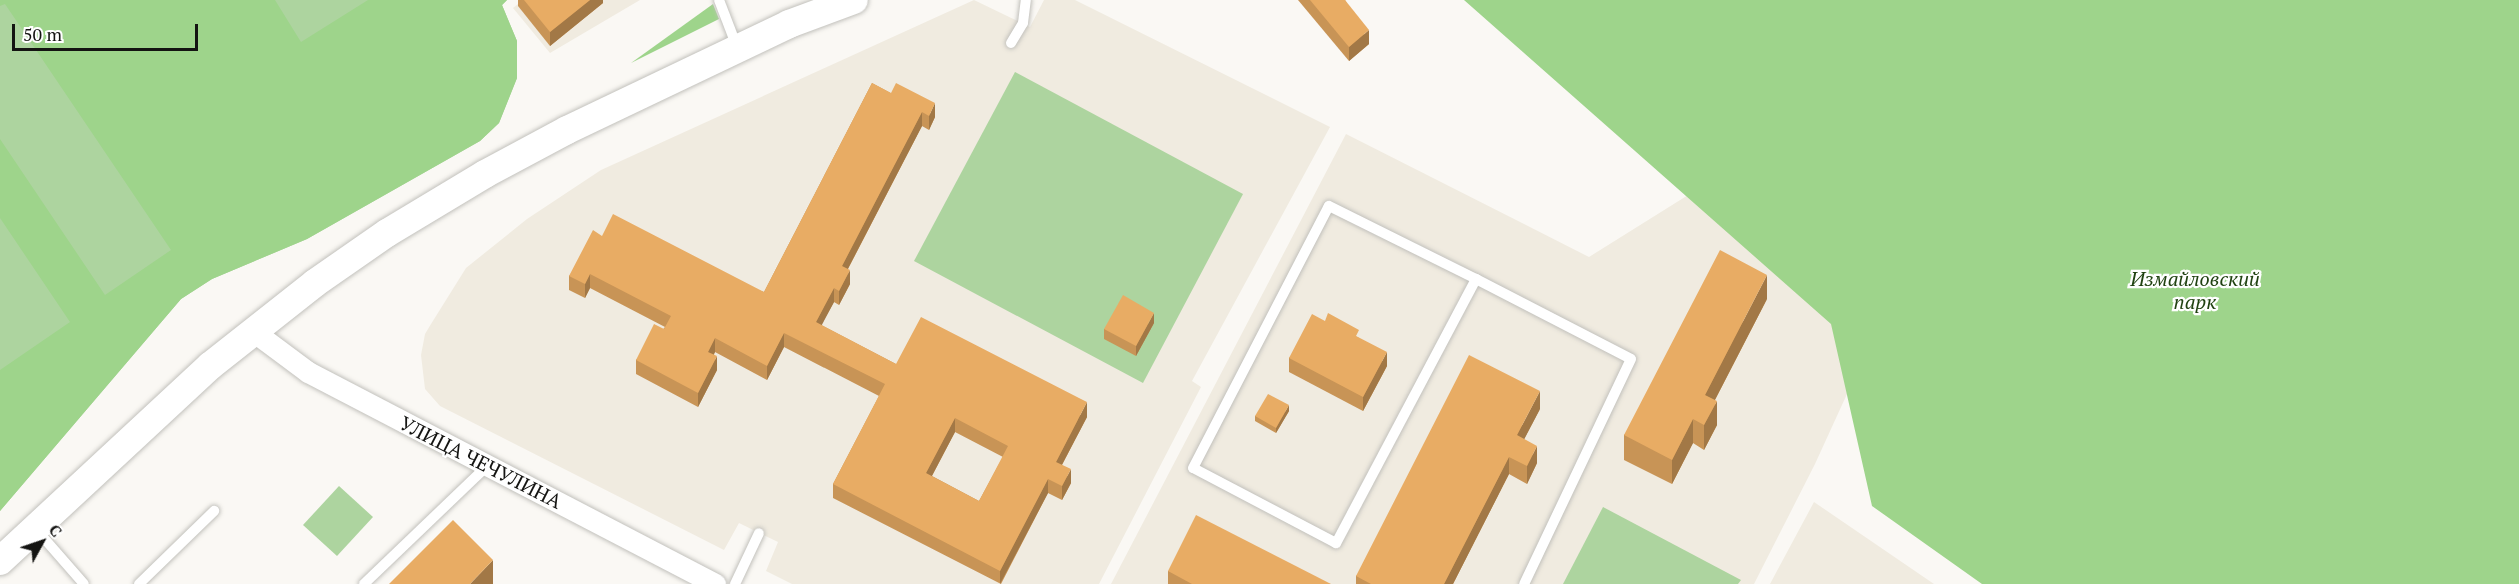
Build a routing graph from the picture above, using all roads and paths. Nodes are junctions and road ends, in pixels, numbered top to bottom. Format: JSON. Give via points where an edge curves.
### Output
{"nodes":[{"id":1,"x":719,"y":0,"type":"edge"},
{"id":2,"x":854,"y":0,"type":"edge"},
{"id":3,"x":1026,"y":0,"type":"edge"},
{"id":4,"x":1011,"y":44,"type":"dead end"},
{"id":5,"x":738,"y":48,"type":"junction"},
{"id":6,"x":1476,"y":279,"type":"junction"},
{"id":7,"x":253,"y":331,"type":"junction"},
{"id":8,"x":487,"y":466,"type":"junction"},
{"id":9,"x":214,"y":511,"type":"dead end"},
{"id":10,"x":35,"y":528,"type":"junction"},
{"id":11,"x":759,"y":533,"type":"dead end"},
{"id":12,"x":0,"y":561,"type":"edge"},
{"id":13,"x":84,"y":584,"type":"edge"},
{"id":14,"x":139,"y":584,"type":"edge"},
{"id":15,"x":364,"y":584,"type":"edge"},
{"id":16,"x":715,"y":584,"type":"edge"},
{"id":17,"x":735,"y":584,"type":"edge"},
{"id":18,"x":1524,"y":584,"type":"edge"}],
"edges":[{"from":1,"to":5,"type":"lane"},
{"from":2,"to":5,"type":"main road"},
{"from":3,"to":4,"type":"lane","via":[[1023,23]]},
{"from":5,"to":7,"type":"main road","via":[[577,124],[485,174],[387,233]]},
{"from":6,"to":6,"type":"lane","via":[[1336,543],[1193,468],[1329,206]]},
{"from":6,"to":18,"type":"lane","via":[[1631,359]]},
{"from":7,"to":8,"type":"street","name":"УЛИЦА ЧЕЧУЛИНА","via":[[308,372]]},
{"from":7,"to":10,"type":"main road"},
{"from":8,"to":15,"type":"lane"},
{"from":8,"to":16,"type":"street","name":"УЛИЦА ЧЕЧУЛИНА"},
{"from":9,"to":14,"type":"lane"},
{"from":10,"to":12,"type":"main road"},
{"from":10,"to":13,"type":"lane"},
{"from":11,"to":17,"type":"lane"}]}
